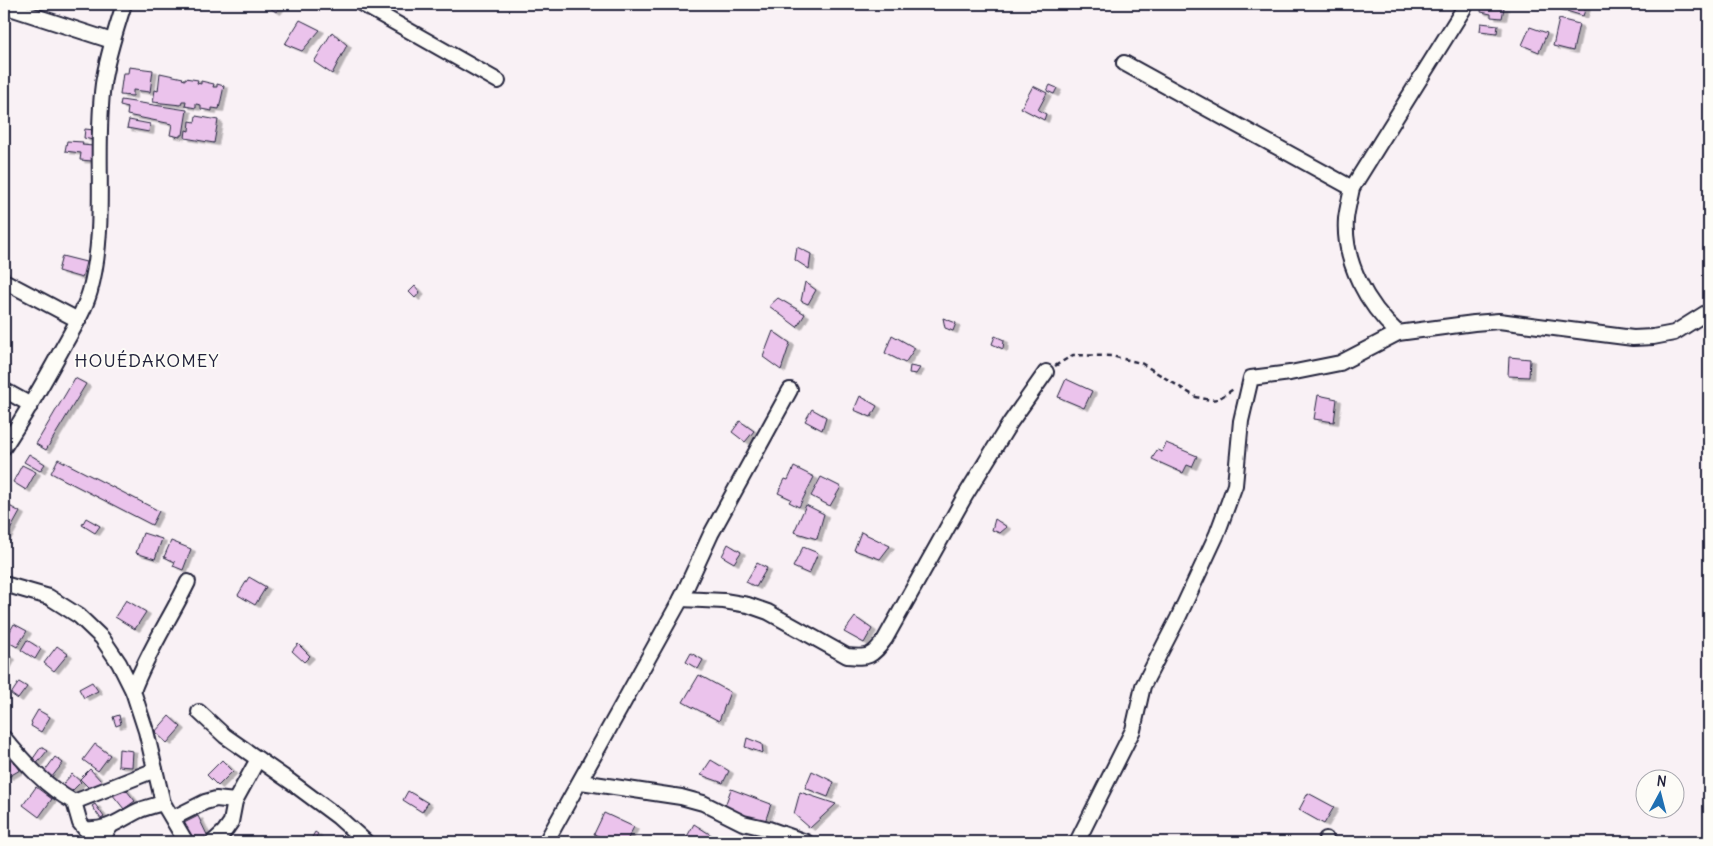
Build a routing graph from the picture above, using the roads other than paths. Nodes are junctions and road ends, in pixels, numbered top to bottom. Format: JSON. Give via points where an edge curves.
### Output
{"nodes":[{"id":1,"x":124,"y":4,"type":"edge"},
{"id":2,"x":362,"y":4,"type":"edge"},
{"id":3,"x":1466,"y":5,"type":"dead end"},
{"id":4,"x":4,"y":6,"type":"edge"},
{"id":5,"x":112,"y":42,"type":"junction"},
{"id":6,"x":1124,"y":63,"type":"dead end"},
{"id":7,"x":498,"y":81,"type":"dead end"},
{"id":8,"x":1352,"y":188,"type":"junction"},
{"id":9,"x":4,"y":281,"type":"edge"},
{"id":10,"x":1709,"y":311,"type":"edge"},
{"id":11,"x":78,"y":320,"type":"junction"},
{"id":12,"x":1398,"y":333,"type":"junction"},
{"id":13,"x":1046,"y":372,"type":"road end"},
{"id":14,"x":4,"y":390,"type":"edge"},
{"id":15,"x":790,"y":390,"type":"dead end"},
{"id":16,"x":31,"y":405,"type":"junction"},
{"id":17,"x":4,"y":446,"type":"edge"},
{"id":18,"x":188,"y":582,"type":"dead end"},
{"id":19,"x":4,"y":584,"type":"edge"},
{"id":20,"x":681,"y":599,"type":"junction"},
{"id":21,"x":133,"y":691,"type":"junction"},
{"id":22,"x":200,"y":712,"type":"dead end"},
{"id":23,"x":4,"y":738,"type":"edge"},
{"id":24,"x":258,"y":759,"type":"junction"},
{"id":25,"x":155,"y":770,"type":"junction"},
{"id":26,"x":581,"y":782,"type":"junction"},
{"id":27,"x":236,"y":801,"type":"junction"},
{"id":28,"x":74,"y":802,"type":"junction"},
{"id":29,"x":163,"y":803,"type":"junction"},
{"id":30,"x":173,"y":818,"type":"junction"},
{"id":31,"x":110,"y":827,"type":"junction"},
{"id":32,"x":99,"y":842,"type":"edge"},
{"id":33,"x":186,"y":842,"type":"edge"},
{"id":34,"x":213,"y":842,"type":"edge"},
{"id":35,"x":366,"y":842,"type":"edge"},
{"id":36,"x":546,"y":842,"type":"edge"},
{"id":37,"x":804,"y":842,"type":"edge"},
{"id":38,"x":1077,"y":842,"type":"edge"}],
"edges":[{"from":1,"to":5,"type":"street"},
{"from":2,"to":7,"type":"street"},
{"from":3,"to":8,"type":"street"},
{"from":4,"to":5,"type":"street"},
{"from":5,"to":11,"type":"street","via":[[103,84],[96,264],[90,293]]},
{"from":6,"to":8,"type":"street"},
{"from":8,"to":12,"type":"street","via":[[1346,220],[1348,250],[1364,291],[1384,320]]},
{"from":9,"to":11,"type":"street"},
{"from":10,"to":12,"type":"street","via":[[1674,333],[1653,337],[1633,338],[1499,321]]},
{"from":11,"to":16,"type":"street"},
{"from":12,"to":38,"type":"street","via":[[1340,362],[1251,378],[1241,421],[1235,485],[1217,534],[1143,686],[1132,730]]},
{"from":13,"to":20,"type":"street","via":[[985,463],[875,653],[862,658],[848,656],[768,612],[748,605]]},
{"from":14,"to":16,"type":"street"},
{"from":15,"to":20,"type":"street","via":[[711,534]]},
{"from":16,"to":17,"type":"street"},
{"from":18,"to":21,"type":"street"},
{"from":19,"to":21,"type":"street","via":[[49,597],[79,616],[102,638],[120,663]]},
{"from":20,"to":26,"type":"street"},
{"from":21,"to":25,"type":"street"},
{"from":22,"to":24,"type":"street","via":[[224,736]]},
{"from":23,"to":28,"type":"street","via":[[38,775]]},
{"from":24,"to":27,"type":"street"},
{"from":24,"to":35,"type":"street"},
{"from":25,"to":28,"type":"street"},
{"from":25,"to":29,"type":"street"},
{"from":26,"to":36,"type":"street"},
{"from":26,"to":37,"type":"street","via":[[681,797],[703,803],[743,823]]},
{"from":27,"to":30,"type":"street","via":[[216,799]]},
{"from":27,"to":34,"type":"street","via":[[231,822]]},
{"from":28,"to":31,"type":"street","via":[[80,824],[85,829]]},
{"from":29,"to":30,"type":"street"},
{"from":29,"to":31,"type":"street","via":[[140,810]]},
{"from":30,"to":33,"type":"street"},
{"from":31,"to":32,"type":"street"}]}
